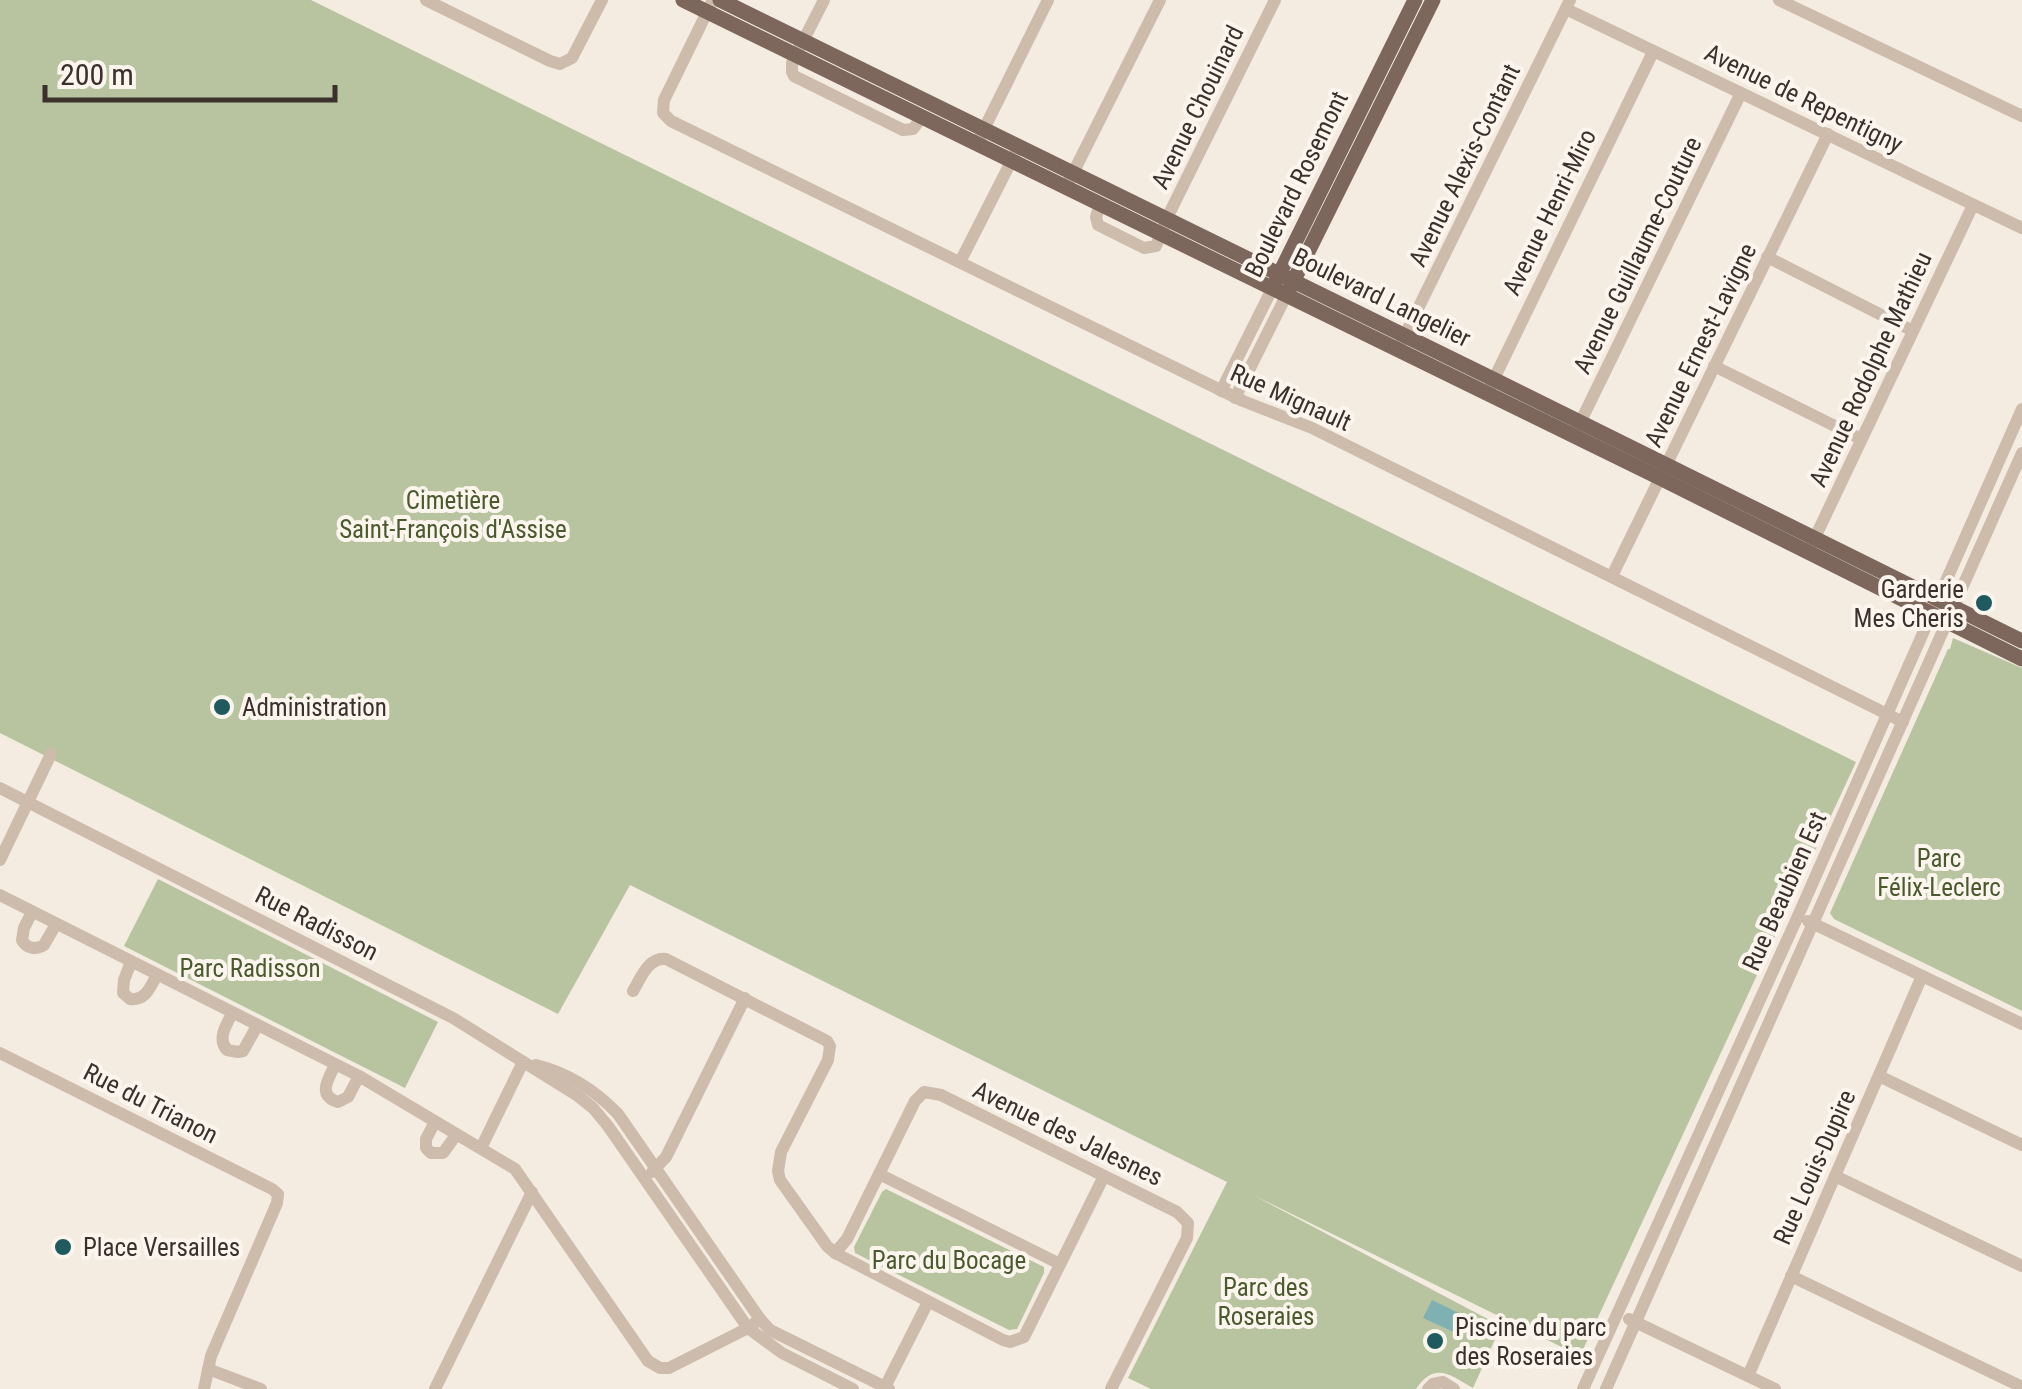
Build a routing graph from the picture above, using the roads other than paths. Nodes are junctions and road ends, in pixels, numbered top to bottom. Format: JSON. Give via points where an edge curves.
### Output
{"nodes":[{"id":1,"x":426,"y":0,"type":"edge"},
{"id":2,"x":602,"y":0,"type":"edge"},
{"id":3,"x":683,"y":0,"type":"edge"},
{"id":4,"x":824,"y":0,"type":"edge"},
{"id":5,"x":1048,"y":0,"type":"edge"},
{"id":6,"x":1160,"y":0,"type":"edge"},
{"id":7,"x":1275,"y":0,"type":"edge"},
{"id":8,"x":1415,"y":0,"type":"edge"},
{"id":9,"x":1433,"y":0,"type":"edge"},
{"id":10,"x":1779,"y":0,"type":"edge"},
{"id":11,"x":713,"y":4,"type":"edge"},
{"id":12,"x":1568,"y":4,"type":"edge"},
{"id":13,"x":800,"y":48,"type":"junction"},
{"id":14,"x":1653,"y":52,"type":"junction"},
{"id":15,"x":1741,"y":93,"type":"junction"},
{"id":16,"x":2022,"y":116,"type":"edge"},
{"id":17,"x":1828,"y":134,"type":"junction"},
{"id":18,"x":980,"y":137,"type":"junction"},
{"id":19,"x":1014,"y":154,"type":"junction"},
{"id":20,"x":1070,"y":181,"type":"junction"},
{"id":21,"x":1973,"y":205,"type":"junction"},
{"id":22,"x":1164,"y":227,"type":"junction"},
{"id":23,"x":2022,"y":228,"type":"edge"},
{"id":24,"x":1767,"y":257,"type":"junction"},
{"id":25,"x":960,"y":262,"type":"junction"},
{"id":26,"x":1283,"y":285,"type":"junction"},
{"id":27,"x":1912,"y":331,"type":"junction"},
{"id":28,"x":1401,"y":343,"type":"junction"},
{"id":29,"x":1714,"y":366,"type":"junction"},
{"id":30,"x":1490,"y":386,"type":"junction"},
{"id":31,"x":1221,"y":391,"type":"junction"},
{"id":32,"x":1235,"y":398,"type":"junction"},
{"id":33,"x":2022,"y":409,"type":"edge"},
{"id":34,"x":1577,"y":429,"type":"junction"},
{"id":35,"x":2018,"y":430,"type":"edge"},
{"id":36,"x":1861,"y":439,"type":"junction"},
{"id":37,"x":2022,"y":454,"type":"edge"},
{"id":38,"x":1663,"y":472,"type":"junction"},
{"id":39,"x":1812,"y":546,"type":"junction"},
{"id":40,"x":1612,"y":576,"type":"junction"},
{"id":41,"x":1935,"y":608,"type":"junction"},
{"id":42,"x":1951,"y":616,"type":"junction"},
{"id":43,"x":2022,"y":641,"type":"edge"},
{"id":44,"x":2022,"y":659,"type":"edge"},
{"id":45,"x":1888,"y":714,"type":"junction"},
{"id":46,"x":1903,"y":722,"type":"junction"},
{"id":47,"x":51,"y":754,"type":"dead end"},
{"id":48,"x":0,"y":788,"type":"edge"},
{"id":49,"x":28,"y":802,"type":"junction"},
{"id":50,"x":0,"y":860,"type":"edge"},
{"id":51,"x":0,"y":895,"type":"edge"},
{"id":52,"x":32,"y":912,"type":"junction"},
{"id":53,"x":1798,"y":916,"type":"junction"},
{"id":54,"x":1813,"y":923,"type":"junction"},
{"id":55,"x":56,"y":924,"type":"junction"},
{"id":56,"x":131,"y":962,"type":"junction"},
{"id":57,"x":157,"y":975,"type":"junction"},
{"id":58,"x":1922,"y":976,"type":"junction"},
{"id":59,"x":633,"y":992,"type":"dead end"},
{"id":60,"x":744,"y":998,"type":"junction"},
{"id":61,"x":232,"y":1014,"type":"junction"},
{"id":62,"x":2022,"y":1024,"type":"edge"},
{"id":63,"x":257,"y":1026,"type":"junction"},
{"id":64,"x":0,"y":1053,"type":"edge"},
{"id":65,"x":523,"y":1062,"type":"junction"},
{"id":66,"x":336,"y":1065,"type":"junction"},
{"id":67,"x":359,"y":1076,"type":"junction"},
{"id":68,"x":1879,"y":1076,"type":"junction"},
{"id":69,"x":435,"y":1122,"type":"junction"},
{"id":70,"x":456,"y":1134,"type":"junction"},
{"id":71,"x":2022,"y":1145,"type":"edge"},
{"id":72,"x":482,"y":1148,"type":"junction"},
{"id":73,"x":650,"y":1174,"type":"junction"},
{"id":74,"x":880,"y":1174,"type":"junction"},
{"id":75,"x":1104,"y":1176,"type":"junction"},
{"id":76,"x":1835,"y":1176,"type":"junction"},
{"id":77,"x":532,"y":1192,"type":"junction"},
{"id":78,"x":1667,"y":1206,"type":"junction"},
{"id":79,"x":1683,"y":1213,"type":"junction"},
{"id":80,"x":835,"y":1253,"type":"junction"},
{"id":81,"x":1060,"y":1264,"type":"junction"},
{"id":82,"x":2022,"y":1266,"type":"edge"},
{"id":83,"x":1791,"y":1276,"type":"junction"},
{"id":84,"x":928,"y":1302,"type":"junction"},
{"id":85,"x":1617,"y":1313,"type":"junction"},
{"id":86,"x":760,"y":1318,"type":"junction"},
{"id":87,"x":1634,"y":1321,"type":"junction"},
{"id":88,"x":748,"y":1328,"type":"junction"},
{"id":89,"x":208,"y":1369,"type":"junction"},
{"id":90,"x":1748,"y":1376,"type":"junction"},
{"id":91,"x":2022,"y":1387,"type":"edge"},
{"id":92,"x":886,"y":1388,"type":"edge"},
{"id":93,"x":204,"y":1389,"type":"edge"},
{"id":94,"x":261,"y":1389,"type":"edge"},
{"id":95,"x":435,"y":1389,"type":"edge"},
{"id":96,"x":853,"y":1389,"type":"edge"},
{"id":97,"x":1112,"y":1389,"type":"edge"},
{"id":98,"x":1428,"y":1389,"type":"edge"},
{"id":99,"x":1454,"y":1389,"type":"edge"},
{"id":100,"x":1583,"y":1389,"type":"edge"},
{"id":101,"x":1606,"y":1389,"type":"edge"},
{"id":102,"x":1776,"y":1389,"type":"edge"}],
"edges":[{"from":1,"to":2,"type":"street","via":[[550,62],[565,63]]},
{"from":3,"to":11,"type":"main road","name":"Boulevard Langelier"},
{"from":4,"to":13,"type":"street"},
{"from":5,"to":18,"type":"street"},
{"from":6,"to":20,"type":"street"},
{"from":7,"to":22,"type":"street","name":"Avenue Chouinard"},
{"from":8,"to":26,"type":"main road","name":"Boulevard Rosemont"},
{"from":9,"to":26,"type":"main road","name":"Boulevard Rosemont"},
{"from":10,"to":16,"type":"street"},
{"from":11,"to":13,"type":"main road","name":"Boulevard Langelier"},
{"from":11,"to":25,"type":"street","name":"Rue Mignault","via":[[663,113]]},
{"from":12,"to":14,"type":"street","name":"Avenue de Repentigny"},
{"from":12,"to":28,"type":"street","name":"Avenue Alexis-Contant"},
{"from":13,"to":18,"type":"main road","name":"Boulevard Langelier"},
{"from":13,"to":18,"type":"main road","name":"Boulevard Langelier","via":[[922,117]]},
{"from":14,"to":15,"type":"street","name":"Avenue de Repentigny"},
{"from":14,"to":30,"type":"street","name":"Avenue Henri-Miro"},
{"from":15,"to":17,"type":"street","name":"Avenue de Repentigny"},
{"from":15,"to":34,"type":"street","name":"Avenue Guillaume-Couture"},
{"from":17,"to":21,"type":"street","name":"Avenue de Repentigny"},
{"from":17,"to":24,"type":"street","name":"Avenue Ernest-Lavigne"},
{"from":18,"to":19,"type":"main road","name":"Boulevard Langelier"},
{"from":19,"to":20,"type":"main road","name":"Boulevard Langelier"},
{"from":19,"to":25,"type":"street"},
{"from":20,"to":22,"type":"main road","name":"Boulevard Langelier"},
{"from":20,"to":22,"type":"main road","name":"Boulevard Langelier","via":[[1100,205]]},
{"from":21,"to":23,"type":"street","name":"Avenue de Repentigny"},
{"from":21,"to":27,"type":"street","name":"Avenue Rodolphe Mathieu"},
{"from":22,"to":26,"type":"main road","name":"Boulevard Langelier"},
{"from":24,"to":27,"type":"street"},
{"from":24,"to":29,"type":"street","name":"Avenue Ernest-Lavigne"},
{"from":25,"to":31,"type":"street","name":"Rue Mignault"},
{"from":26,"to":28,"type":"main road","name":"Boulevard Langelier"},
{"from":26,"to":31,"type":"street","name":"Boulevard Rosemont"},
{"from":26,"to":32,"type":"street","name":"Boulevard Rosemont"},
{"from":27,"to":36,"type":"street","name":"Avenue Rodolphe Mathieu"},
{"from":28,"to":30,"type":"main road","name":"Boulevard Langelier"},
{"from":29,"to":36,"type":"street"},
{"from":29,"to":38,"type":"street","name":"Avenue Ernest-Lavigne"},
{"from":30,"to":34,"type":"main road","name":"Boulevard Langelier"},
{"from":31,"to":32,"type":"street","name":"Rue Mignault"},
{"from":32,"to":40,"type":"street","name":"Rue Mignault","via":[[1312,428]]},
{"from":33,"to":35,"type":"street","name":"Rue Beaubien Est"},
{"from":34,"to":38,"type":"main road","name":"Boulevard Langelier"},
{"from":35,"to":41,"type":"street","name":"Rue Beaubien Est"},
{"from":36,"to":39,"type":"street","name":"Avenue Rodolphe Mathieu"},
{"from":37,"to":42,"type":"street","name":"Rue Beaubien Est"},
{"from":38,"to":39,"type":"main road","name":"Boulevard Langelier"},
{"from":38,"to":40,"type":"street","name":"Avenue Ernest-Lavigne"},
{"from":39,"to":41,"type":"main road","name":"Boulevard Langelier"},
{"from":40,"to":45,"type":"street","name":"Rue Mignault"},
{"from":41,"to":42,"type":"main road","name":"Boulevard Langelier"},
{"from":41,"to":45,"type":"street","name":"Rue Beaubien Est"},
{"from":42,"to":43,"type":"main road","name":"Boulevard Langelier"},
{"from":42,"to":44,"type":"main road","name":"Boulevard Langelier"},
{"from":42,"to":46,"type":"street","name":"Rue Beaubien Est"},
{"from":45,"to":46,"type":"street","name":"Rue Mignault"},
{"from":45,"to":53,"type":"street","name":"Rue Beaubien Est"},
{"from":46,"to":54,"type":"street","name":"Rue Beaubien Est"},
{"from":47,"to":49,"type":"street"},
{"from":48,"to":49,"type":"street","name":"Rue Radisson"},
{"from":49,"to":50,"type":"street"},
{"from":49,"to":65,"type":"street","name":"Rue Radisson","via":[[454,1018]]},
{"from":51,"to":52,"type":"street"},
{"from":52,"to":55,"type":"street"},
{"from":52,"to":55,"type":"street","via":[[24,944],[40,948]]},
{"from":53,"to":54,"type":"street"},
{"from":53,"to":78,"type":"street","name":"Rue Beaubien Est"},
{"from":54,"to":58,"type":"street"},
{"from":54,"to":79,"type":"street","name":"Rue Beaubien Est"},
{"from":55,"to":56,"type":"street"},
{"from":56,"to":57,"type":"street"},
{"from":56,"to":57,"type":"street","via":[[122,987],[130,999],[144,996]]},
{"from":57,"to":61,"type":"street"},
{"from":58,"to":62,"type":"street"},
{"from":58,"to":68,"type":"street","name":"Rue Louis-Dupire"},
{"from":59,"to":60,"type":"street","via":[[660,958]]},
{"from":60,"to":73,"type":"street","via":[[666,1157]]},
{"from":60,"to":80,"type":"street","via":[[830,1046],[778,1170]]},
{"from":61,"to":63,"type":"street"},
{"from":61,"to":63,"type":"street","via":[[222,1037],[227,1050],[243,1051]]},
{"from":63,"to":66,"type":"street"},
{"from":64,"to":89,"type":"street","name":"Rue du Trianon","via":[[278,1196]]},
{"from":65,"to":72,"type":"street"},
{"from":65,"to":73,"type":"street","name":"Rue Radisson","via":[[567,1076],[605,1100]]},
{"from":66,"to":67,"type":"street"},
{"from":66,"to":67,"type":"street","via":[[325,1091],[332,1101],[348,1097]]},
{"from":67,"to":69,"type":"street"},
{"from":68,"to":71,"type":"street"},
{"from":68,"to":76,"type":"street","name":"Rue Louis-Dupire"},
{"from":69,"to":70,"type":"street"},
{"from":69,"to":70,"type":"street","via":[[428,1151],[442,1153]]},
{"from":70,"to":72,"type":"street"},
{"from":72,"to":77,"type":"street","via":[[515,1169]]},
{"from":73,"to":86,"type":"street"},
{"from":73,"to":88,"type":"street"},
{"from":74,"to":75,"type":"street","name":"Avenue des Jalesnes","via":[[924,1092]]},
{"from":74,"to":80,"type":"street","name":"Avenue des Jalesnes"},
{"from":74,"to":81,"type":"street"},
{"from":75,"to":81,"type":"street"},
{"from":75,"to":97,"type":"street","name":"Avenue des Jalesnes","via":[[1188,1223],[1187,1238]]},
{"from":76,"to":82,"type":"street"},
{"from":76,"to":83,"type":"street","name":"Rue Louis-Dupire"},
{"from":77,"to":88,"type":"street","via":[[651,1364],[669,1368]]},
{"from":77,"to":95,"type":"street"},
{"from":78,"to":79,"type":"street"},
{"from":78,"to":85,"type":"street","name":"Rue Beaubien Est"},
{"from":79,"to":87,"type":"street","name":"Rue Beaubien Est"},
{"from":80,"to":84,"type":"street"},
{"from":81,"to":84,"type":"street","via":[[1017,1341]]},
{"from":83,"to":90,"type":"street","name":"Rue Louis-Dupire"},
{"from":83,"to":91,"type":"street"},
{"from":84,"to":92,"type":"street"},
{"from":85,"to":87,"type":"street"},
{"from":85,"to":100,"type":"street","name":"Rue Beaubien Est"},
{"from":86,"to":88,"type":"street"},
{"from":86,"to":92,"type":"street","via":[[780,1335]]},
{"from":87,"to":90,"type":"street"},
{"from":87,"to":101,"type":"street","name":"Rue Beaubien Est"},
{"from":88,"to":96,"type":"street"},
{"from":89,"to":93,"type":"street"},
{"from":89,"to":94,"type":"street"},
{"from":90,"to":102,"type":"street"},
{"from":98,"to":99,"type":"street","via":[[1443,1382]]}]}
